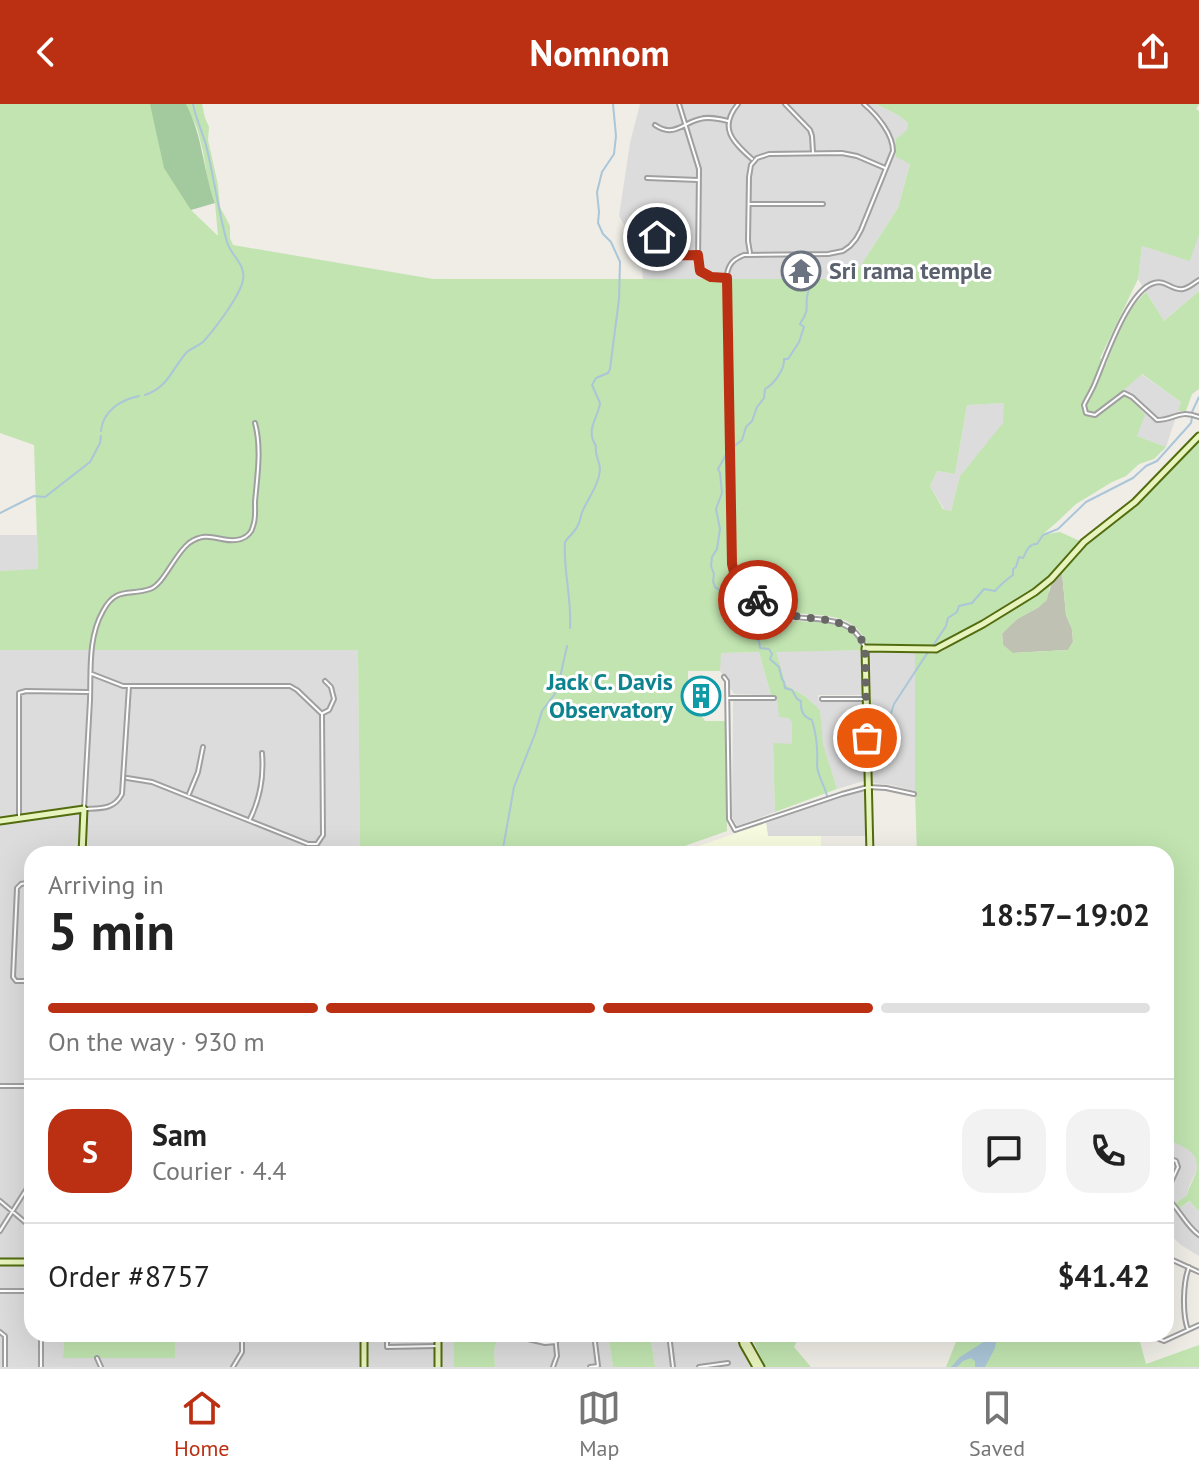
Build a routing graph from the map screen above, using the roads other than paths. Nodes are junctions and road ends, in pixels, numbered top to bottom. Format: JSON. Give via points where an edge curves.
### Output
{"nodes":[{"id":1,"x":679,"y":104,"type":"edge"},
{"id":2,"x":738,"y":104,"type":"edge"},
{"id":3,"x":785,"y":104,"type":"edge"},
{"id":4,"x":864,"y":104,"type":"edge"},
{"id":5,"x":728,"y":121,"type":"junction"},
{"id":6,"x":655,"y":125,"type":"dead end"},
{"id":7,"x":686,"y":125,"type":"junction"},
{"id":8,"x":813,"y":153,"type":"junction"},
{"id":9,"x":754,"y":161,"type":"junction"},
{"id":10,"x":886,"y":168,"type":"junction"},
{"id":11,"x":647,"y":178,"type":"dead end"},
{"id":12,"x":699,"y":180,"type":"junction"},
{"id":13,"x":749,"y":204,"type":"junction"},
{"id":14,"x":823,"y":204,"type":"dead end"},
{"id":15,"x":657,"y":235,"type":"dead end"},
{"id":16,"x":750,"y":254,"type":"junction"},
{"id":17,"x":698,"y":255,"type":"junction"},
{"id":18,"x":727,"y":278,"type":"junction"},
{"id":19,"x":1199,"y":280,"type":"edge"},
{"id":20,"x":1199,"y":417,"type":"edge"},
{"id":21,"x":255,"y":423,"type":"dead end"},
{"id":22,"x":1199,"y":436,"type":"edge"},
{"id":23,"x":865,"y":648,"type":"junction"},
{"id":24,"x":91,"y":674,"type":"junction"},
{"id":25,"x":724,"y":677,"type":"dead end"},
{"id":26,"x":325,"y":681,"type":"dead end"},
{"id":27,"x":129,"y":686,"type":"junction"},
{"id":28,"x":90,"y":692,"type":"junction"},
{"id":29,"x":728,"y":698,"type":"junction"},
{"id":30,"x":774,"y":698,"type":"dead end"},
{"id":31,"x":822,"y":699,"type":"dead end"},
{"id":32,"x":866,"y":699,"type":"junction"},
{"id":33,"x":322,"y":714,"type":"junction"},
{"id":34,"x":203,"y":747,"type":"dead end"},
{"id":35,"x":262,"y":753,"type":"dead end"},
{"id":36,"x":124,"y":778,"type":"junction"},
{"id":37,"x":868,"y":787,"type":"junction"},
{"id":38,"x":914,"y":794,"type":"dead end"},
{"id":39,"x":188,"y":795,"type":"junction"},
{"id":40,"x":84,"y":809,"type":"junction"},
{"id":41,"x":20,"y":818,"type":"junction"},
{"id":42,"x":250,"y":820,"type":"junction"},
{"id":43,"x":0,"y":821,"type":"edge"},
{"id":44,"x":82,"y":846,"type":"edge"},
{"id":45,"x":870,"y":846,"type":"edge"},
{"id":46,"x":24,"y":883,"type":"edge"},
{"id":47,"x":24,"y":981,"type":"edge"},
{"id":48,"x":0,"y":1086,"type":"edge"},
{"id":49,"x":24,"y":1086,"type":"edge"},
{"id":50,"x":24,"y":1193,"type":"edge"},
{"id":51,"x":0,"y":1201,"type":"edge"},
{"id":52,"x":1174,"y":1205,"type":"edge"},
{"id":53,"x":12,"y":1212,"type":"junction"},
{"id":54,"x":24,"y":1222,"type":"edge"},
{"id":55,"x":0,"y":1231,"type":"edge"},
{"id":56,"x":1199,"y":1235,"type":"edge"},
{"id":57,"x":1174,"y":1260,"type":"edge"},
{"id":58,"x":0,"y":1262,"type":"edge"},
{"id":59,"x":24,"y":1262,"type":"edge"},
{"id":60,"x":1189,"y":1267,"type":"junction"},
{"id":61,"x":1199,"y":1272,"type":"edge"},
{"id":62,"x":0,"y":1291,"type":"edge"},
{"id":63,"x":24,"y":1291,"type":"edge"},
{"id":64,"x":1199,"y":1325,"type":"edge"},
{"id":65,"x":1188,"y":1330,"type":"junction"},
{"id":66,"x":0,"y":1332,"type":"edge"},
{"id":67,"x":1174,"y":1336,"type":"edge"},
{"id":68,"x":41,"y":1342,"type":"edge"},
{"id":69,"x":242,"y":1342,"type":"edge"},
{"id":70,"x":364,"y":1342,"type":"edge"},
{"id":71,"x":387,"y":1342,"type":"edge"},
{"id":72,"x":438,"y":1342,"type":"edge"},
{"id":73,"x":541,"y":1342,"type":"edge"},
{"id":74,"x":556,"y":1342,"type":"joint"},
{"id":75,"x":595,"y":1342,"type":"edge"},
{"id":76,"x":670,"y":1342,"type":"edge"},
{"id":77,"x":747,"y":1342,"type":"edge"},
{"id":78,"x":438,"y":1346,"type":"junction"},
{"id":79,"x":97,"y":1358,"type":"dead end"},
{"id":80,"x":728,"y":1363,"type":"dead end"},
{"id":81,"x":5,"y":1367,"type":"edge"},
{"id":82,"x":41,"y":1367,"type":"edge"},
{"id":83,"x":101,"y":1367,"type":"edge"},
{"id":84,"x":233,"y":1367,"type":"edge"},
{"id":85,"x":364,"y":1367,"type":"edge"},
{"id":86,"x":438,"y":1367,"type":"edge"},
{"id":87,"x":553,"y":1367,"type":"edge"},
{"id":88,"x":590,"y":1367,"type":"edge"},
{"id":89,"x":673,"y":1367,"type":"edge"},
{"id":90,"x":699,"y":1367,"type":"edge"},
{"id":91,"x":759,"y":1367,"type":"edge"}],
"edges":[{"from":1,"to":7,"type":"street"},
{"from":2,"to":5,"type":"street"},
{"from":3,"to":8,"type":"street","via":[[810,130]]},
{"from":4,"to":10,"type":"street","via":[[893,144]]},
{"from":5,"to":7,"type":"street","via":[[704,118]]},
{"from":5,"to":9,"type":"street","via":[[730,136]]},
{"from":6,"to":7,"type":"street","via":[[667,130]]},
{"from":7,"to":12,"type":"street"},
{"from":8,"to":9,"type":"street","via":[[769,154]]},
{"from":8,"to":10,"type":"street","via":[[848,154]]},
{"from":9,"to":13,"type":"street"},
{"from":10,"to":16,"type":"street","via":[[856,239],[843,251]]},
{"from":11,"to":12,"type":"street"},
{"from":12,"to":17,"type":"street"},
{"from":13,"to":14,"type":"street"},
{"from":13,"to":16,"type":"street"},
{"from":15,"to":17,"type":"street","via":[[664,252]]},
{"from":16,"to":18,"type":"street","via":[[733,260]]},
{"from":17,"to":18,"type":"street","via":[[700,271]]},
{"from":18,"to":23,"type":"street","via":[[733,571],[773,612],[847,626]]},
{"from":19,"to":20,"type":"street","via":[[1180,290],[1155,282],[1138,295],[1122,319],[1084,410],[1095,415],[1124,393],[1157,420],[1181,413]]},
{"from":21,"to":24,"type":"street","via":[[252,530],[238,540],[196,538],[177,554],[154,587],[112,599],[99,619]]},
{"from":22,"to":23,"type":"street","via":[[1035,592],[936,649]]},
{"from":23,"to":32,"type":"street"},
{"from":24,"to":27,"type":"street"},
{"from":24,"to":28,"type":"street"},
{"from":25,"to":29,"type":"street"},
{"from":26,"to":33,"type":"street","via":[[334,699]]},
{"from":27,"to":33,"type":"street","via":[[287,686]]},
{"from":27,"to":36,"type":"street"},
{"from":28,"to":40,"type":"street"},
{"from":28,"to":41,"type":"street","via":[[19,693]]},
{"from":29,"to":30,"type":"street"},
{"from":29,"to":37,"type":"street","via":[[729,819],[735,830]]},
{"from":31,"to":32,"type":"street"},
{"from":32,"to":37,"type":"street"},
{"from":33,"to":42,"type":"street","via":[[320,842],[308,844]]},
{"from":34,"to":39,"type":"street"},
{"from":35,"to":42,"type":"street","via":[[260,796]]},
{"from":36,"to":39,"type":"street"},
{"from":36,"to":40,"type":"street","via":[[115,804]]},
{"from":37,"to":38,"type":"street"},
{"from":37,"to":45,"type":"street"},
{"from":39,"to":42,"type":"street"},
{"from":40,"to":41,"type":"street"},
{"from":40,"to":44,"type":"street"},
{"from":41,"to":43,"type":"street"},
{"from":46,"to":47,"type":"street","via":[[16,891],[13,977]]},
{"from":48,"to":49,"type":"street"},
{"from":50,"to":53,"type":"street"},
{"from":51,"to":53,"type":"street"},
{"from":52,"to":56,"type":"street"},
{"from":53,"to":54,"type":"street"},
{"from":53,"to":55,"type":"street"},
{"from":57,"to":60,"type":"street"},
{"from":58,"to":59,"type":"street"},
{"from":60,"to":61,"type":"street"},
{"from":60,"to":65,"type":"street"},
{"from":62,"to":63,"type":"street"},
{"from":64,"to":65,"type":"street"},
{"from":65,"to":67,"type":"street"},
{"from":66,"to":81,"type":"street","via":[[5,1336]]},
{"from":68,"to":82,"type":"street"},
{"from":69,"to":84,"type":"street"},
{"from":70,"to":85,"type":"street"},
{"from":71,"to":78,"type":"street","via":[[387,1347]]},
{"from":72,"to":78,"type":"street"},
{"from":73,"to":74,"type":"street"},
{"from":74,"to":87,"type":"street"},
{"from":75,"to":88,"type":"street","via":[[598,1366]]},
{"from":76,"to":89,"type":"street"},
{"from":77,"to":91,"type":"street"},
{"from":78,"to":86,"type":"street"},
{"from":79,"to":83,"type":"street"},
{"from":80,"to":90,"type":"street"}]}
